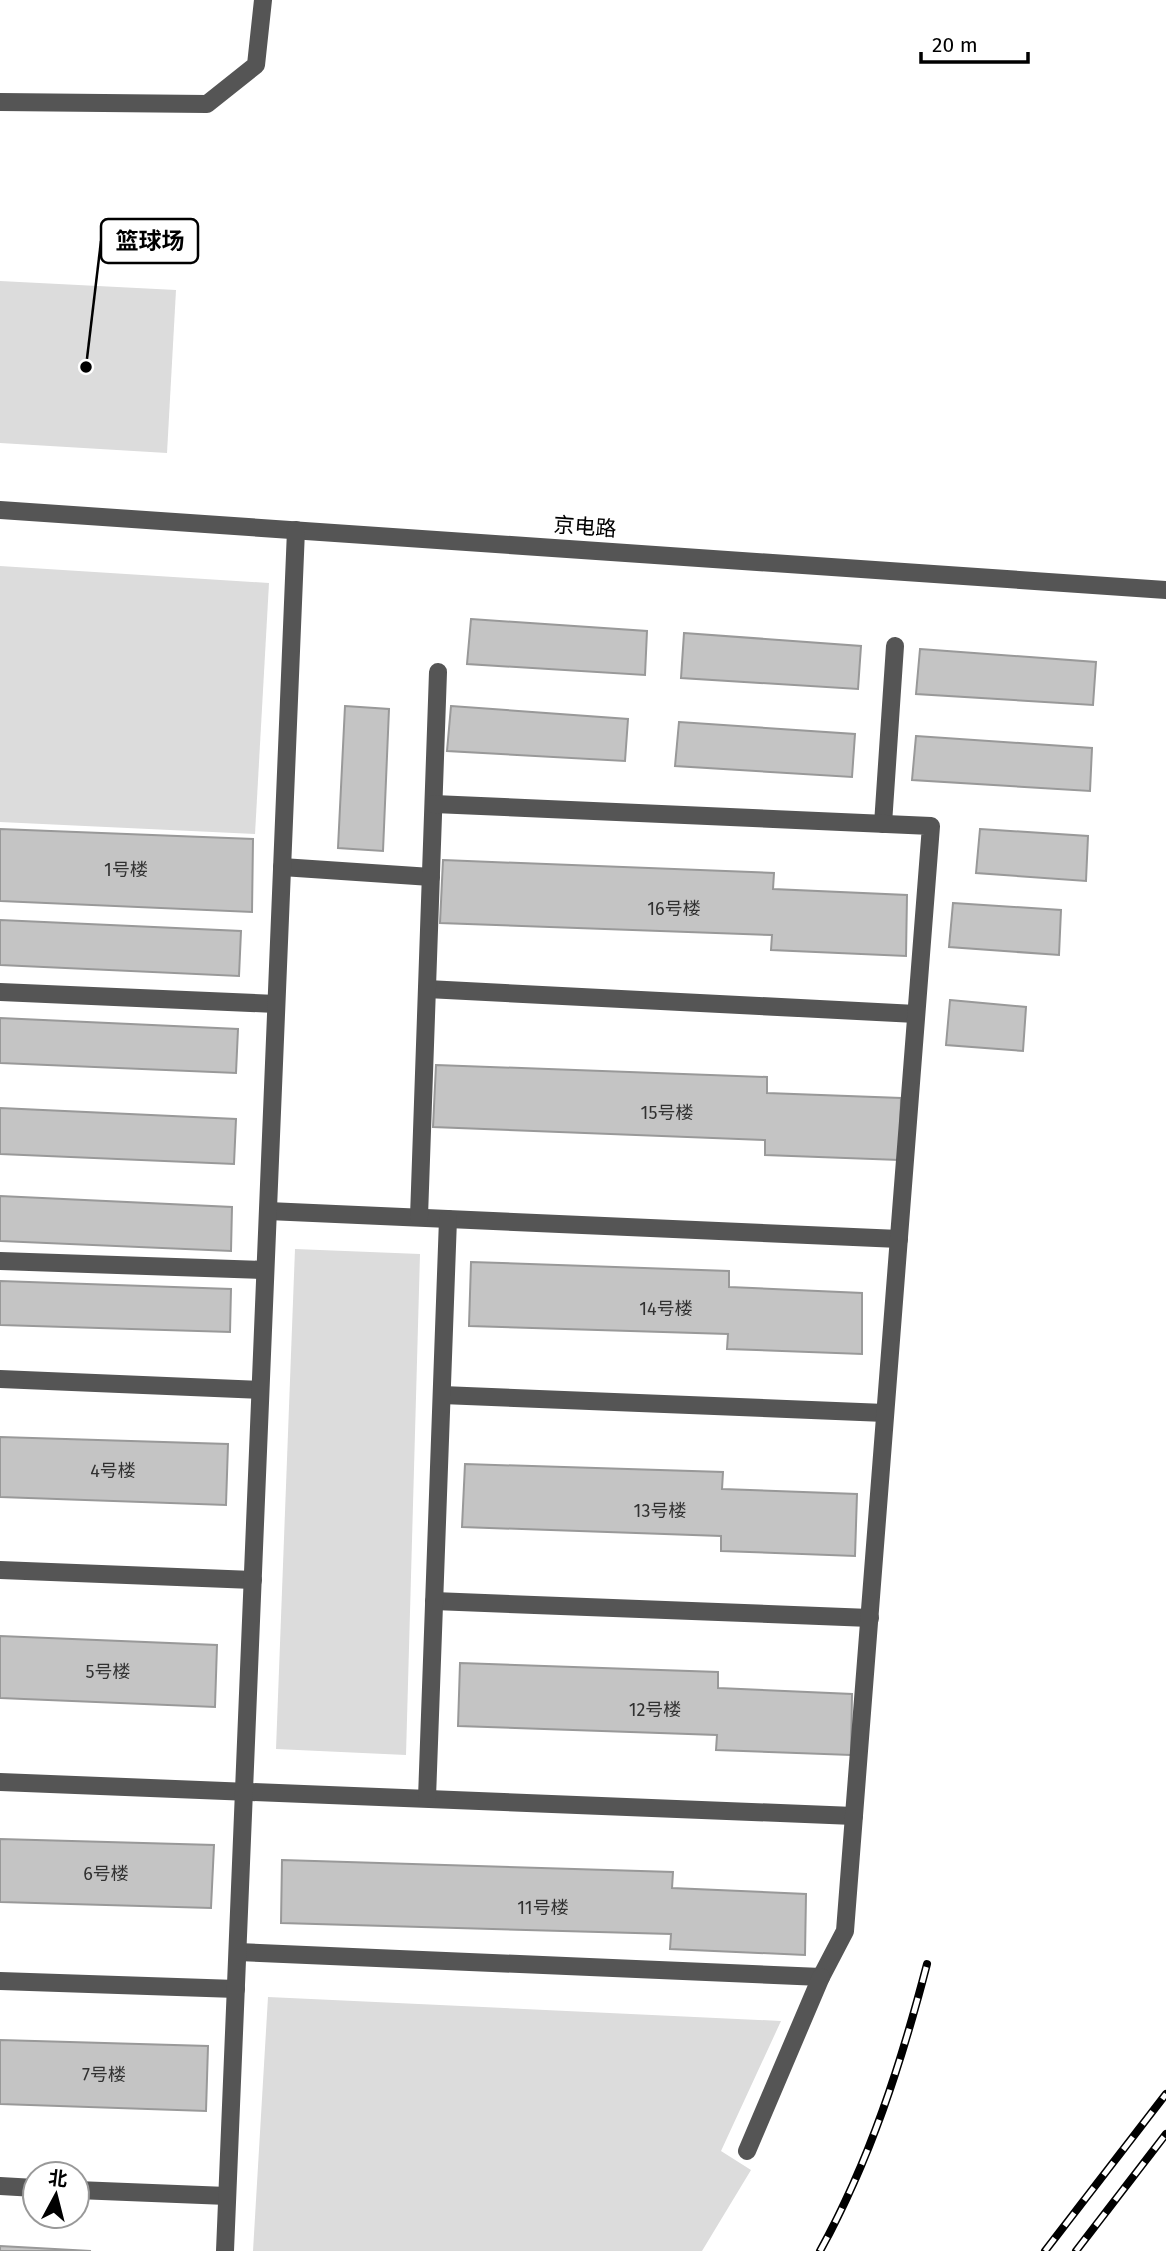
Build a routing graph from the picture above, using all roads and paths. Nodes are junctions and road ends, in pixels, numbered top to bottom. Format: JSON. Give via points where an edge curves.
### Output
{"nodes":[{"id":1,"x":263,"y":0,"type":"edge"},
{"id":2,"x":0,"y":102,"type":"edge"},
{"id":3,"x":0,"y":510,"type":"edge"},
{"id":4,"x":296,"y":530,"type":"junction"},
{"id":5,"x":1166,"y":590,"type":"edge"},
{"id":6,"x":895,"y":646,"type":"dead end"},
{"id":7,"x":439,"y":672,"type":"dead end"},
{"id":8,"x":434,"y":804,"type":"junction"},
{"id":9,"x":883,"y":824,"type":"junction"},
{"id":10,"x":282,"y":867,"type":"junction"},
{"id":11,"x":431,"y":877,"type":"junction"},
{"id":12,"x":427,"y":989,"type":"junction"},
{"id":13,"x":0,"y":992,"type":"edge"},
{"id":14,"x":276,"y":1004,"type":"junction"},
{"id":15,"x":916,"y":1014,"type":"junction"},
{"id":16,"x":268,"y":1211,"type":"junction"},
{"id":17,"x":419,"y":1217,"type":"junction"},
{"id":18,"x":448,"y":1219,"type":"junction"},
{"id":19,"x":899,"y":1239,"type":"junction"},
{"id":20,"x":0,"y":1261,"type":"edge"},
{"id":21,"x":265,"y":1270,"type":"junction"},
{"id":22,"x":0,"y":1379,"type":"edge"},
{"id":23,"x":260,"y":1390,"type":"junction"},
{"id":24,"x":442,"y":1395,"type":"junction"},
{"id":25,"x":886,"y":1413,"type":"junction"},
{"id":26,"x":0,"y":1570,"type":"edge"},
{"id":27,"x":253,"y":1580,"type":"junction"},
{"id":28,"x":434,"y":1601,"type":"junction"},
{"id":29,"x":870,"y":1618,"type":"junction"},
{"id":30,"x":0,"y":1782,"type":"edge"},
{"id":31,"x":244,"y":1790,"type":"junction"},
{"id":32,"x":427,"y":1798,"type":"junction"},
{"id":33,"x":854,"y":1816,"type":"junction"},
{"id":34,"x":238,"y":1952,"type":"junction"},
{"id":35,"x":821,"y":1977,"type":"junction"},
{"id":36,"x":0,"y":1981,"type":"edge"},
{"id":37,"x":236,"y":1989,"type":"junction"},
{"id":38,"x":747,"y":2151,"type":"dead end"},
{"id":39,"x":0,"y":2186,"type":"edge"},
{"id":40,"x":21,"y":2187,"type":"edge"},
{"id":41,"x":91,"y":2191,"type":"edge"},
{"id":42,"x":227,"y":2196,"type":"junction"},
{"id":43,"x":225,"y":2251,"type":"edge"}],
"edges":[{"from":1,"to":2,"type":"street","via":[[256,65],[207,104]]},
{"from":3,"to":4,"type":"street","name":"京电路"},
{"from":4,"to":5,"type":"street","name":"京电路"},
{"from":4,"to":10,"type":"street"},
{"from":6,"to":9,"type":"street"},
{"from":7,"to":8,"type":"street"},
{"from":8,"to":9,"type":"street"},
{"from":8,"to":11,"type":"street"},
{"from":9,"to":15,"type":"street","via":[[931,826]]},
{"from":10,"to":11,"type":"street"},
{"from":10,"to":14,"type":"street"},
{"from":11,"to":12,"type":"street"},
{"from":12,"to":15,"type":"street"},
{"from":12,"to":17,"type":"street"},
{"from":13,"to":14,"type":"street"},
{"from":14,"to":16,"type":"street"},
{"from":15,"to":19,"type":"street"},
{"from":16,"to":17,"type":"street"},
{"from":16,"to":21,"type":"street"},
{"from":17,"to":18,"type":"street"},
{"from":18,"to":19,"type":"street"},
{"from":18,"to":24,"type":"street"},
{"from":19,"to":25,"type":"street"},
{"from":20,"to":21,"type":"street"},
{"from":21,"to":23,"type":"street"},
{"from":22,"to":23,"type":"street"},
{"from":23,"to":27,"type":"street"},
{"from":24,"to":25,"type":"street"},
{"from":24,"to":28,"type":"street"},
{"from":25,"to":29,"type":"street"},
{"from":26,"to":27,"type":"street"},
{"from":27,"to":31,"type":"street"},
{"from":28,"to":29,"type":"street"},
{"from":28,"to":32,"type":"street"},
{"from":29,"to":33,"type":"street"},
{"from":30,"to":31,"type":"street"},
{"from":31,"to":32,"type":"street"},
{"from":31,"to":34,"type":"street"},
{"from":32,"to":33,"type":"street"},
{"from":33,"to":35,"type":"street","via":[[845,1931]]},
{"from":34,"to":35,"type":"street"},
{"from":34,"to":37,"type":"street"},
{"from":35,"to":38,"type":"street"},
{"from":36,"to":37,"type":"street"},
{"from":37,"to":42,"type":"street"},
{"from":39,"to":40,"type":"street"},
{"from":41,"to":42,"type":"street"},
{"from":42,"to":43,"type":"street"}]}
